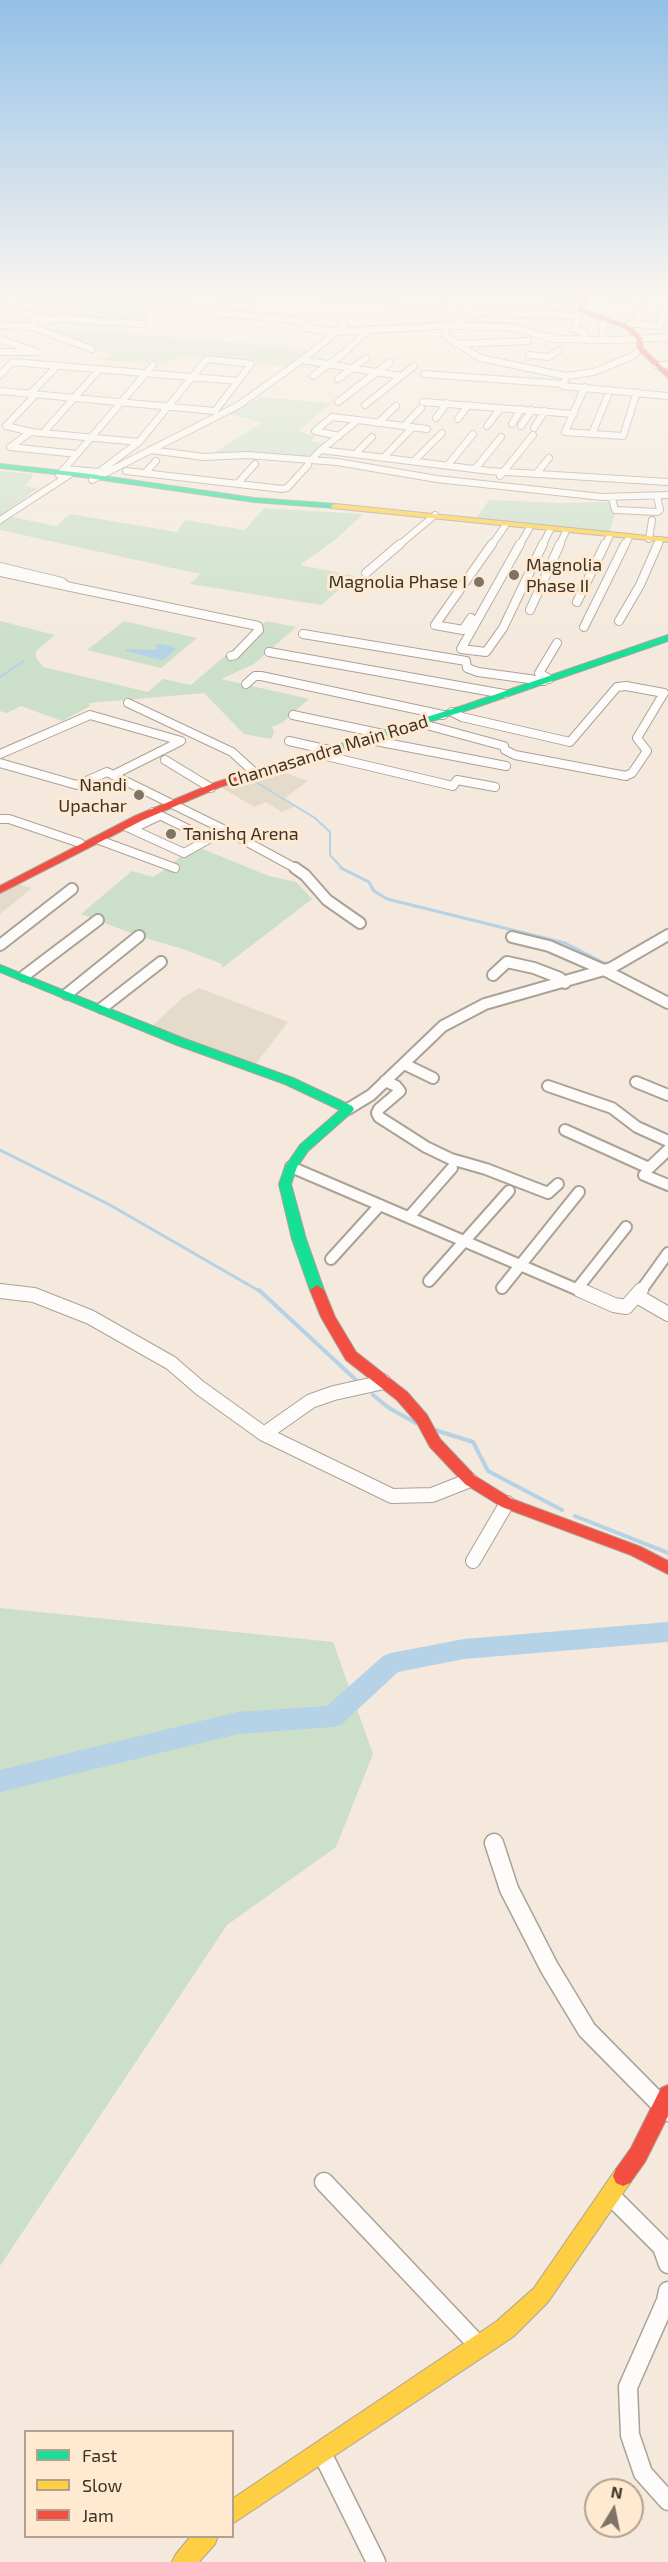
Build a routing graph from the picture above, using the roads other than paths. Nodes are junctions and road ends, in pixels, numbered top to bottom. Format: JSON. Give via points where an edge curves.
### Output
{"nodes":[{"id":1,"x":14,"y":417,"type":"edge"},
{"id":2,"x":58,"y":417,"type":"edge"},
{"id":3,"x":109,"y":417,"type":"edge"},
{"id":4,"x":160,"y":417,"type":"edge"},
{"id":5,"x":215,"y":417,"type":"edge"},
{"id":6,"x":358,"y":417,"type":"edge"},
{"id":7,"x":385,"y":417,"type":"edge"},
{"id":8,"x":412,"y":417,"type":"edge"},
{"id":9,"x":494,"y":417,"type":"edge"},
{"id":10,"x":517,"y":417,"type":"edge"},
{"id":11,"x":527,"y":417,"type":"edge"},
{"id":12,"x":542,"y":417,"type":"edge"},
{"id":13,"x":573,"y":417,"type":"edge"},
{"id":14,"x":599,"y":417,"type":"edge"},
{"id":15,"x":629,"y":417,"type":"edge"},
{"id":16,"x":356,"y":420,"type":"junction"},
{"id":17,"x":378,"y":423,"type":"junction"},
{"id":18,"x":512,"y":424,"type":"dead end"},
{"id":19,"x":404,"y":426,"type":"junction"},
{"id":20,"x":487,"y":426,"type":"dead end"},
{"id":21,"x":521,"y":426,"type":"dead end"},
{"id":22,"x":413,"y":427,"type":"junction"},
{"id":23,"x":427,"y":429,"type":"dead end"},
{"id":24,"x":31,"y":432,"type":"junction"},
{"id":25,"x":43,"y":433,"type":"junction"},
{"id":26,"x":442,"y":433,"type":"dead end"},
{"id":27,"x":473,"y":434,"type":"dead end"},
{"id":28,"x":592,"y":434,"type":"junction"},
{"id":29,"x":339,"y":436,"type":"junction"},
{"id":30,"x":372,"y":437,"type":"dead end"},
{"id":31,"x":501,"y":437,"type":"dead end"},
{"id":32,"x":91,"y":438,"type":"junction"},
{"id":33,"x":139,"y":442,"type":"junction"},
{"id":34,"x":149,"y":450,"type":"junction"},
{"id":35,"x":321,"y":450,"type":"junction"},
{"id":36,"x":77,"y":454,"type":"junction"},
{"id":37,"x":356,"y":454,"type":"junction"},
{"id":38,"x":383,"y":458,"type":"junction"},
{"id":39,"x":549,"y":458,"type":"dead end"},
{"id":40,"x":156,"y":461,"type":"dead end"},
{"id":41,"x":414,"y":461,"type":"junction"},
{"id":42,"x":310,"y":463,"type":"junction"},
{"id":43,"x":255,"y":464,"type":"dead end"},
{"id":44,"x":448,"y":465,"type":"junction"},
{"id":45,"x":0,"y":467,"type":"edge"},
{"id":46,"x":475,"y":469,"type":"junction"},
{"id":47,"x":126,"y":471,"type":"dead end"},
{"id":48,"x":502,"y":472,"type":"junction"},
{"id":49,"x":65,"y":473,"type":"junction"},
{"id":50,"x":145,"y":473,"type":"junction"},
{"id":51,"x":536,"y":474,"type":"junction"},
{"id":52,"x":94,"y":479,"type":"junction"},
{"id":53,"x":617,"y":479,"type":"junction"},
{"id":54,"x":218,"y":481,"type":"junction"},
{"id":55,"x":668,"y":482,"type":"edge"},
{"id":56,"x":237,"y":484,"type":"junction"},
{"id":57,"x":495,"y":485,"type":"junction"},
{"id":58,"x":205,"y":494,"type":"junction"},
{"id":59,"x":668,"y":495,"type":"edge"},
{"id":60,"x":657,"y":496,"type":"junction"},
{"id":61,"x":613,"y":498,"type":"junction"},
{"id":62,"x":433,"y":517,"type":"junction"},
{"id":63,"x":0,"y":520,"type":"edge"},
{"id":64,"x":652,"y":520,"type":"dead end"},
{"id":65,"x":505,"y":526,"type":"junction"},
{"id":66,"x":528,"y":529,"type":"junction"},
{"id":67,"x":550,"y":530,"type":"junction"},
{"id":68,"x":566,"y":531,"type":"junction"},
{"id":69,"x":610,"y":535,"type":"junction"},
{"id":70,"x":629,"y":537,"type":"junction"},
{"id":71,"x":659,"y":539,"type":"edge"},
{"id":72,"x":1,"y":570,"type":"edge"},
{"id":73,"x":366,"y":573,"type":"dead end"},
{"id":74,"x":577,"y":602,"type":"dead end"},
{"id":75,"x":530,"y":610,"type":"dead end"},
{"id":76,"x":619,"y":621,"type":"dead end"},
{"id":77,"x":584,"y":627,"type":"dead end"},
{"id":78,"x":303,"y":634,"type":"dead end"},
{"id":79,"x":668,"y":638,"type":"edge"},
{"id":80,"x":557,"y":642,"type":"dead end"},
{"id":81,"x":269,"y":652,"type":"dead end"},
{"id":82,"x":231,"y":656,"type":"dead end"},
{"id":83,"x":546,"y":680,"type":"junction"},
{"id":84,"x":288,"y":682,"type":"junction"},
{"id":85,"x":246,"y":684,"type":"dead end"},
{"id":86,"x":278,"y":691,"type":"dead end"},
{"id":87,"x":504,"y":694,"type":"junction"},
{"id":88,"x":128,"y":703,"type":"dead end"},
{"id":89,"x":293,"y":715,"type":"dead end"},
{"id":90,"x":449,"y":718,"type":"junction"},
{"id":91,"x":383,"y":734,"type":"junction"},
{"id":92,"x":365,"y":739,"type":"junction"},
{"id":93,"x":289,"y":741,"type":"dead end"},
{"id":94,"x":324,"y":752,"type":"junction"},
{"id":95,"x":0,"y":754,"type":"edge"},
{"id":96,"x":165,"y":760,"type":"dead end"},
{"id":97,"x":0,"y":763,"type":"edge"},
{"id":98,"x":506,"y":766,"type":"dead end"},
{"id":99,"x":255,"y":773,"type":"junction"},
{"id":100,"x":112,"y":775,"type":"junction"},
{"id":101,"x":495,"y":787,"type":"dead end"},
{"id":102,"x":211,"y":788,"type":"junction"},
{"id":103,"x":171,"y":804,"type":"junction"},
{"id":104,"x":156,"y":814,"type":"junction"},
{"id":105,"x":0,"y":819,"type":"edge"},
{"id":106,"x":128,"y":828,"type":"junction"},
{"id":107,"x":99,"y":840,"type":"junction"},
{"id":108,"x":80,"y":843,"type":"dead end"},
{"id":109,"x":174,"y":868,"type":"dead end"},
{"id":110,"x":72,"y":889,"type":"dead end"},
{"id":111,"x":0,"y":890,"type":"edge"},
{"id":112,"x":98,"y":920,"type":"dead end"},
{"id":113,"x":360,"y":923,"type":"dead end"},
{"id":114,"x":668,"y":935,"type":"edge"},
{"id":115,"x":139,"y":936,"type":"dead end"},
{"id":116,"x":512,"y":937,"type":"dead end"},
{"id":117,"x":0,"y":945,"type":"edge"},
{"id":118,"x":161,"y":963,"type":"dead end"},
{"id":119,"x":0,"y":968,"type":"edge"},
{"id":120,"x":604,"y":970,"type":"junction"},
{"id":121,"x":494,"y":975,"type":"dead end"},
{"id":122,"x":24,"y":976,"type":"junction"},
{"id":123,"x":565,"y":983,"type":"junction"},
{"id":124,"x":67,"y":994,"type":"junction"},
{"id":125,"x":668,"y":1003,"type":"edge"},
{"id":126,"x":102,"y":1008,"type":"junction"},
{"id":127,"x":404,"y":1064,"type":"junction"},
{"id":128,"x":433,"y":1078,"type":"dead end"},
{"id":129,"x":385,"y":1082,"type":"junction"},
{"id":130,"x":636,"y":1082,"type":"dead end"},
{"id":131,"x":548,"y":1086,"type":"dead end"},
{"id":132,"x":668,"y":1095,"type":"edge"},
{"id":133,"x":348,"y":1109,"type":"junction"},
{"id":134,"x":565,"y":1130,"type":"dead end"},
{"id":135,"x":668,"y":1142,"type":"edge"},
{"id":136,"x":668,"y":1150,"type":"edge"},
{"id":137,"x":291,"y":1167,"type":"junction"},
{"id":138,"x":452,"y":1168,"type":"dead end"},
{"id":139,"x":644,"y":1175,"type":"junction"},
{"id":140,"x":558,"y":1184,"type":"dead end"},
{"id":141,"x":668,"y":1185,"type":"edge"},
{"id":142,"x":509,"y":1191,"type":"dead end"},
{"id":143,"x":579,"y":1192,"type":"dead end"},
{"id":144,"x":380,"y":1205,"type":"junction"},
{"id":145,"x":409,"y":1217,"type":"junction"},
{"id":146,"x":626,"y":1227,"type":"dead end"},
{"id":147,"x":465,"y":1241,"type":"junction"},
{"id":148,"x":668,"y":1253,"type":"edge"},
{"id":149,"x":331,"y":1259,"type":"dead end"},
{"id":150,"x":520,"y":1265,"type":"junction"},
{"id":151,"x":664,"y":1266,"type":"edge"},
{"id":152,"x":429,"y":1281,"type":"dead end"},
{"id":153,"x":502,"y":1288,"type":"dead end"},
{"id":154,"x":578,"y":1289,"type":"junction"},
{"id":155,"x":0,"y":1291,"type":"edge"},
{"id":156,"x":637,"y":1296,"type":"junction"},
{"id":157,"x":668,"y":1314,"type":"edge"},
{"id":158,"x":384,"y":1383,"type":"junction"},
{"id":159,"x":264,"y":1434,"type":"junction"},
{"id":160,"x":470,"y":1480,"type":"junction"},
{"id":161,"x":507,"y":1503,"type":"junction"},
{"id":162,"x":473,"y":1561,"type":"dead end"},
{"id":163,"x":668,"y":1568,"type":"edge"},
{"id":164,"x":494,"y":1843,"type":"dead end"},
{"id":165,"x":666,"y":2105,"type":"edge"},
{"id":166,"x":324,"y":2182,"type":"dead end"},
{"id":167,"x":610,"y":2195,"type":"junction"},
{"id":168,"x":668,"y":2264,"type":"edge"},
{"id":169,"x":666,"y":2304,"type":"edge"},
{"id":170,"x":479,"y":2346,"type":"junction"},
{"id":171,"x":322,"y":2453,"type":"junction"},
{"id":172,"x":668,"y":2500,"type":"edge"},
{"id":173,"x":234,"y":2510,"type":"edge"},
{"id":174,"x":205,"y":2538,"type":"edge"},
{"id":175,"x":184,"y":2562,"type":"edge"},
{"id":176,"x":376,"y":2562,"type":"edge"}],
"edges":[{"from":1,"to":24,"type":"street","via":[[6,426]]},
{"from":2,"to":25,"type":"street"},
{"from":3,"to":32,"type":"street"},
{"from":4,"to":33,"type":"street"},
{"from":5,"to":34,"type":"street"},
{"from":6,"to":16,"type":"street"},
{"from":7,"to":17,"type":"street"},
{"from":8,"to":19,"type":"street"},
{"from":9,"to":20,"type":"street"},
{"from":10,"to":18,"type":"street"},
{"from":11,"to":21,"type":"street"},
{"from":12,"to":48,"type":"street"},
{"from":13,"to":28,"type":"street","via":[[565,432]]},
{"from":14,"to":28,"type":"street"},
{"from":15,"to":28,"type":"street","via":[[623,436]]},
{"from":16,"to":17,"type":"street"},
{"from":16,"to":29,"type":"street"},
{"from":16,"to":29,"type":"street","via":[[332,417],[315,431]]},
{"from":17,"to":19,"type":"street"},
{"from":19,"to":22,"type":"street"},
{"from":22,"to":23,"type":"street"},
{"from":22,"to":38,"type":"street"},
{"from":24,"to":25,"type":"street"},
{"from":24,"to":36,"type":"street","via":[[10,447]]},
{"from":25,"to":32,"type":"street"},
{"from":26,"to":41,"type":"street"},
{"from":27,"to":44,"type":"street"},
{"from":29,"to":35,"type":"street"},
{"from":30,"to":37,"type":"street"},
{"from":31,"to":46,"type":"street"},
{"from":32,"to":33,"type":"street"},
{"from":32,"to":36,"type":"street"},
{"from":33,"to":49,"type":"street","via":[[99,472]]},
{"from":34,"to":42,"type":"street"},
{"from":34,"to":52,"type":"street"},
{"from":35,"to":37,"type":"street"},
{"from":35,"to":42,"type":"street"},
{"from":36,"to":49,"type":"street"},
{"from":37,"to":38,"type":"street"},
{"from":38,"to":41,"type":"street"},
{"from":39,"to":51,"type":"street"},
{"from":40,"to":50,"type":"street"},
{"from":41,"to":44,"type":"street"},
{"from":42,"to":56,"type":"street","via":[[285,489]]},
{"from":42,"to":57,"type":"street","via":[[337,462]]},
{"from":43,"to":56,"type":"street"},
{"from":44,"to":46,"type":"street"},
{"from":45,"to":49,"type":"street"},
{"from":46,"to":48,"type":"street"},
{"from":47,"to":50,"type":"street"},
{"from":48,"to":51,"type":"street"},
{"from":48,"to":57,"type":"street"},
{"from":49,"to":52,"type":"street"},
{"from":49,"to":63,"type":"street"},
{"from":50,"to":54,"type":"street","via":[[191,475]]},
{"from":51,"to":53,"type":"street"},
{"from":52,"to":58,"type":"street"},
{"from":52,"to":62,"type":"street","via":[[252,503]]},
{"from":53,"to":55,"type":"street"},
{"from":53,"to":61,"type":"street"},
{"from":54,"to":56,"type":"street"},
{"from":54,"to":58,"type":"street"},
{"from":57,"to":61,"type":"street"},
{"from":58,"to":62,"type":"street"},
{"from":59,"to":60,"type":"street"},
{"from":60,"to":61,"type":"street"},
{"from":60,"to":61,"type":"street","via":[[657,512],[615,510]]},
{"from":62,"to":65,"type":"street"},
{"from":62,"to":68,"type":"street"},
{"from":62,"to":73,"type":"street"},
{"from":64,"to":71,"type":"street"},
{"from":65,"to":66,"type":"street"},
{"from":65,"to":66,"type":"street","via":[[435,625],[463,630]]},
{"from":66,"to":67,"type":"street"},
{"from":66,"to":67,"type":"street","via":[[461,649],[486,652],[503,628]]},
{"from":67,"to":68,"type":"street"},
{"from":68,"to":69,"type":"street"},
{"from":68,"to":75,"type":"street"},
{"from":69,"to":70,"type":"street"},
{"from":69,"to":74,"type":"street"},
{"from":70,"to":71,"type":"street"},
{"from":70,"to":77,"type":"street"},
{"from":71,"to":76,"type":"street","via":[[640,585]]},
{"from":72,"to":82,"type":"street","via":[[258,626],[259,630]]},
{"from":78,"to":83,"type":"street","via":[[466,661],[467,668],[478,672]]},
{"from":79,"to":83,"type":"street","name":"Channasandra Main Road"},
{"from":80,"to":83,"type":"street","via":[[538,673]]},
{"from":81,"to":87,"type":"street"},
{"from":83,"to":87,"type":"street","name":"Channasandra Main Road"},
{"from":84,"to":85,"type":"street","via":[[255,676]]},
{"from":84,"to":86,"type":"street"},
{"from":84,"to":90,"type":"street"},
{"from":87,"to":90,"type":"street","name":"Channasandra Main Road"},
{"from":88,"to":99,"type":"street","via":[[232,752]]},
{"from":89,"to":91,"type":"street"},
{"from":90,"to":90,"type":"street","via":[[570,742],[617,687],[664,693],[637,738],[647,751],[626,776],[515,755]]},
{"from":90,"to":91,"type":"street","name":"Channasandra Main Road"},
{"from":91,"to":92,"type":"street","name":"Channasandra Main Road"},
{"from":92,"to":94,"type":"street","name":"Channasandra Main Road"},
{"from":92,"to":98,"type":"street"},
{"from":93,"to":94,"type":"street"},
{"from":94,"to":99,"type":"street","name":"Channasandra Main Road"},
{"from":94,"to":101,"type":"street","via":[[453,786],[457,780]]},
{"from":95,"to":100,"type":"street","via":[[90,715],[181,741]]},
{"from":96,"to":102,"type":"street"},
{"from":97,"to":100,"type":"street","via":[[74,785],[107,772]]},
{"from":99,"to":102,"type":"street","name":"Channasandra Main Road"},
{"from":100,"to":103,"type":"street"},
{"from":102,"to":103,"type":"street","name":"Channasandra Main Road"},
{"from":103,"to":104,"type":"street","name":"Channasandra Main Road"},
{"from":103,"to":113,"type":"street","via":[[286,862],[305,875],[327,900]]},
{"from":104,"to":106,"type":"street","name":"Channasandra Main Road"},
{"from":104,"to":106,"type":"street","via":[[209,839],[184,853]]},
{"from":105,"to":108,"type":"street"},
{"from":106,"to":107,"type":"street","name":"Channasandra Main Road"},
{"from":107,"to":109,"type":"street"},
{"from":107,"to":111,"type":"street","name":"Channasandra Main Road"},
{"from":110,"to":117,"type":"street"},
{"from":112,"to":122,"type":"street"},
{"from":114,"to":120,"type":"street"},
{"from":115,"to":124,"type":"street"},
{"from":116,"to":120,"type":"street","via":[[549,946]]},
{"from":118,"to":126,"type":"street"},
{"from":119,"to":122,"type":"street"},
{"from":120,"to":123,"type":"street"},
{"from":120,"to":125,"type":"street"},
{"from":121,"to":123,"type":"street","via":[[507,962],[534,968]]},
{"from":122,"to":124,"type":"street"},
{"from":123,"to":127,"type":"street","via":[[485,1004],[443,1026]]},
{"from":124,"to":126,"type":"street"},
{"from":126,"to":133,"type":"street","via":[[181,1042],[290,1081]]},
{"from":127,"to":128,"type":"street"},
{"from":127,"to":129,"type":"street"},
{"from":129,"to":133,"type":"street"},
{"from":129,"to":140,"type":"street","via":[[400,1091],[379,1109],[379,1117],[426,1147],[548,1193]]},
{"from":130,"to":132,"type":"street"},
{"from":131,"to":135,"type":"street","via":[[612,1108],[637,1127]]},
{"from":133,"to":137,"type":"street","via":[[315,1136]]},
{"from":134,"to":139,"type":"street"},
{"from":136,"to":139,"type":"street"},
{"from":137,"to":144,"type":"street"},
{"from":137,"to":158,"type":"street","via":[[285,1184],[299,1239],[328,1317],[351,1356]]},
{"from":138,"to":145,"type":"street"},
{"from":139,"to":141,"type":"street"},
{"from":142,"to":147,"type":"street"},
{"from":143,"to":150,"type":"street"},
{"from":144,"to":145,"type":"street"},
{"from":144,"to":149,"type":"street"},
{"from":145,"to":147,"type":"street"},
{"from":146,"to":154,"type":"street"},
{"from":147,"to":150,"type":"street"},
{"from":147,"to":152,"type":"street"},
{"from":148,"to":151,"type":"street"},
{"from":150,"to":153,"type":"street"},
{"from":150,"to":154,"type":"street"},
{"from":151,"to":156,"type":"street"},
{"from":154,"to":156,"type":"street","via":[[626,1307]]},
{"from":155,"to":159,"type":"street","via":[[34,1296],[90,1317],[171,1363]]},
{"from":156,"to":157,"type":"street"},
{"from":158,"to":159,"type":"street","via":[[311,1401]]},
{"from":158,"to":160,"type":"street","via":[[402,1396],[422,1419],[435,1443]]},
{"from":159,"to":160,"type":"street","via":[[392,1496],[432,1495]]},
{"from":160,"to":161,"type":"street"},
{"from":161,"to":162,"type":"street"},
{"from":161,"to":163,"type":"street","via":[[636,1551]]},
{"from":164,"to":165,"type":"street","via":[[509,1890],[587,2030]]},
{"from":165,"to":167,"type":"street"},
{"from":166,"to":170,"type":"street"},
{"from":167,"to":168,"type":"street","via":[[662,2247]]},
{"from":167,"to":170,"type":"street","via":[[541,2295],[505,2329]]},
{"from":169,"to":172,"type":"street","via":[[628,2387],[630,2435],[643,2473]]},
{"from":170,"to":171,"type":"street"},
{"from":171,"to":173,"type":"street"},
{"from":171,"to":176,"type":"street"},
{"from":174,"to":175,"type":"street"}]}
